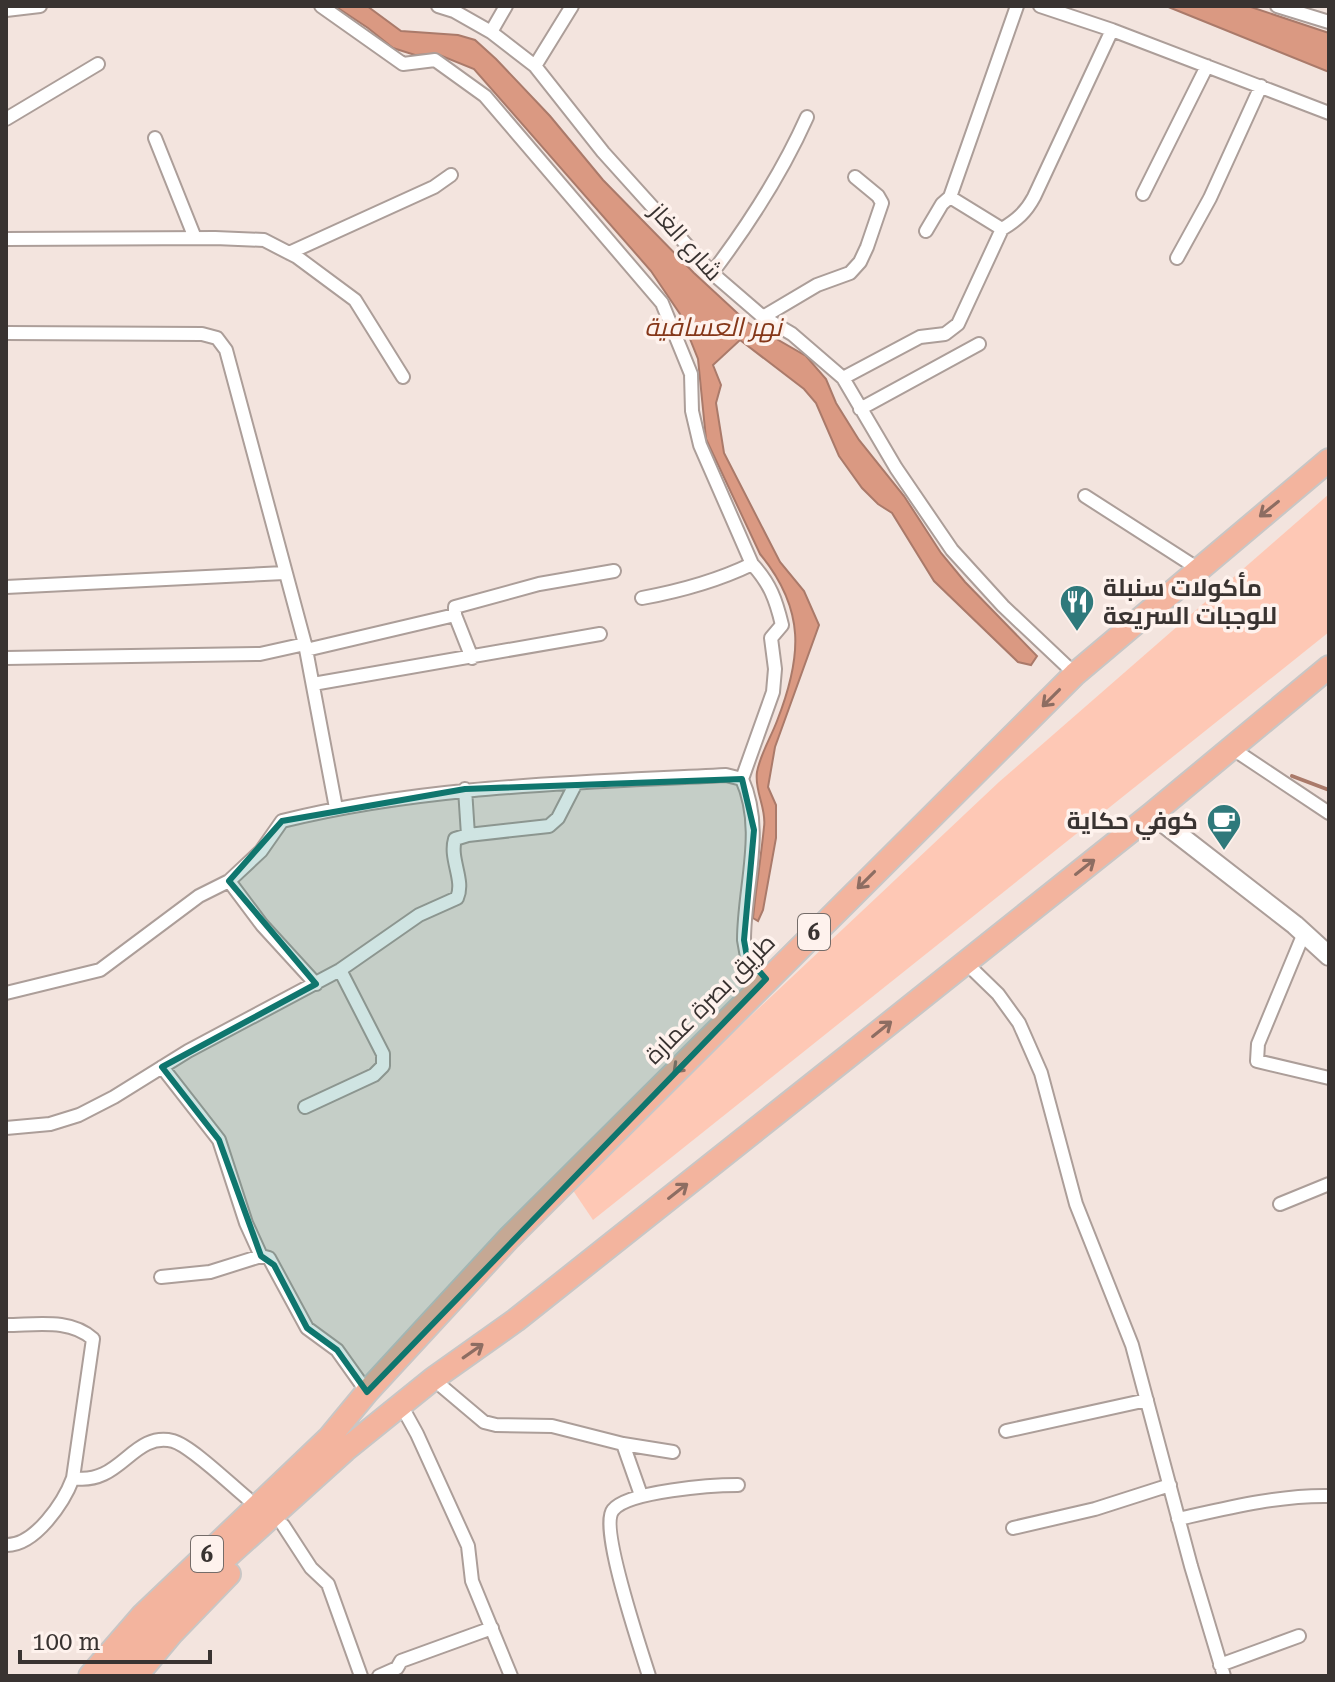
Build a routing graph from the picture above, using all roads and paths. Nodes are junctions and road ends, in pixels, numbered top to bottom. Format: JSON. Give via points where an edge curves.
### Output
{"nodes":[{"id":1,"x":40,"y":6,"type":"edge"},
{"id":2,"x":321,"y":6,"type":"edge"},
{"id":3,"x":438,"y":6,"type":"edge"},
{"id":4,"x":506,"y":6,"type":"edge"},
{"id":5,"x":572,"y":6,"type":"edge"},
{"id":6,"x":1017,"y":6,"type":"edge"},
{"id":7,"x":1040,"y":6,"type":"edge"},
{"id":8,"x":1277,"y":6,"type":"edge"},
{"id":9,"x":455,"y":9,"type":"edge"},
{"id":10,"x":6,"y":10,"type":"edge"},
{"id":11,"x":1329,"y":22,"type":"edge"},
{"id":12,"x":1112,"y":30,"type":"junction"},
{"id":13,"x":491,"y":32,"type":"junction"},
{"id":14,"x":98,"y":64,"type":"dead end"},
{"id":15,"x":535,"y":66,"type":"junction"},
{"id":16,"x":1207,"y":66,"type":"junction"},
{"id":17,"x":1261,"y":86,"type":"junction"},
{"id":18,"x":1329,"y":113,"type":"edge"},
{"id":19,"x":807,"y":117,"type":"dead end"},
{"id":20,"x":6,"y":119,"type":"edge"},
{"id":21,"x":155,"y":138,"type":"dead end"},
{"id":22,"x":451,"y":175,"type":"dead end"},
{"id":23,"x":855,"y":177,"type":"dead end"},
{"id":24,"x":1143,"y":194,"type":"dead end"},
{"id":25,"x":950,"y":197,"type":"junction"},
{"id":26,"x":1002,"y":229,"type":"junction"},
{"id":27,"x":926,"y":231,"type":"dead end"},
{"id":28,"x":195,"y":238,"type":"junction"},
{"id":29,"x":6,"y":239,"type":"edge"},
{"id":30,"x":289,"y":253,"type":"junction"},
{"id":31,"x":1177,"y":258,"type":"dead end"},
{"id":32,"x":712,"y":273,"type":"junction"},
{"id":33,"x":763,"y":317,"type":"junction"},
{"id":34,"x":6,"y":333,"type":"edge"},
{"id":35,"x":979,"y":344,"type":"dead end"},
{"id":36,"x":403,"y":377,"type":"dead end"},
{"id":37,"x":843,"y":378,"type":"junction"},
{"id":38,"x":860,"y":409,"type":"junction"},
{"id":39,"x":1329,"y":460,"type":"edge"},
{"id":40,"x":1085,"y":496,"type":"dead end"},
{"id":41,"x":752,"y":564,"type":"junction"},
{"id":42,"x":1197,"y":568,"type":"junction"},
{"id":43,"x":614,"y":571,"type":"dead end"},
{"id":44,"x":284,"y":573,"type":"junction"},
{"id":45,"x":6,"y":587,"type":"edge"},
{"id":46,"x":642,"y":598,"type":"dead end"},
{"id":47,"x":455,"y":615,"type":"junction"},
{"id":48,"x":600,"y":634,"type":"dead end"},
{"id":49,"x":306,"y":647,"type":"junction"},
{"id":50,"x":6,"y":658,"type":"edge"},
{"id":51,"x":472,"y":658,"type":"junction"},
{"id":52,"x":1329,"y":667,"type":"edge"},
{"id":53,"x":1075,"y":674,"type":"junction"},
{"id":54,"x":313,"y":684,"type":"junction"},
{"id":55,"x":1230,"y":747,"type":"junction"},
{"id":56,"x":742,"y":779,"type":"junction"},
{"id":57,"x":576,"y":783,"type":"junction"},
{"id":58,"x":465,"y":789,"type":"junction"},
{"id":59,"x":336,"y":808,"type":"junction"},
{"id":60,"x":1329,"y":813,"type":"edge"},
{"id":61,"x":1152,"y":814,"type":"junction"},
{"id":62,"x":468,"y":835,"type":"junction"},
{"id":63,"x":229,"y":881,"type":"junction"},
{"id":64,"x":1304,"y":933,"type":"junction"},
{"id":65,"x":1329,"y":956,"type":"edge"},
{"id":66,"x":965,"y":962,"type":"junction"},
{"id":67,"x":340,"y":970,"type":"junction"},
{"id":68,"x":766,"y":979,"type":"junction"},
{"id":69,"x":316,"y":984,"type":"junction"},
{"id":70,"x":6,"y":993,"type":"edge"},
{"id":71,"x":162,"y":1067,"type":"junction"},
{"id":72,"x":1329,"y":1078,"type":"edge"},
{"id":73,"x":305,"y":1107,"type":"dead end"},
{"id":74,"x":6,"y":1128,"type":"edge"},
{"id":75,"x":1329,"y":1184,"type":"edge"},
{"id":76,"x":1280,"y":1204,"type":"dead end"},
{"id":77,"x":261,"y":1256,"type":"junction"},
{"id":78,"x":161,"y":1277,"type":"dead end"},
{"id":79,"x":6,"y":1325,"type":"edge"},
{"id":80,"x":433,"y":1379,"type":"junction"},
{"id":81,"x":367,"y":1392,"type":"junction"},
{"id":82,"x":1147,"y":1400,"type":"junction"},
{"id":83,"x":401,"y":1405,"type":"junction"},
{"id":84,"x":1006,"y":1431,"type":"dead end"},
{"id":85,"x":337,"y":1444,"type":"junction"},
{"id":86,"x":623,"y":1444,"type":"junction"},
{"id":87,"x":673,"y":1452,"type":"dead end"},
{"id":88,"x":73,"y":1478,"type":"junction"},
{"id":89,"x":738,"y":1485,"type":"dead end"},
{"id":90,"x":1170,"y":1485,"type":"junction"},
{"id":91,"x":641,"y":1495,"type":"junction"},
{"id":92,"x":1329,"y":1496,"type":"edge"},
{"id":93,"x":247,"y":1498,"type":"junction"},
{"id":94,"x":1178,"y":1519,"type":"junction"},
{"id":95,"x":283,"y":1525,"type":"junction"},
{"id":96,"x":1013,"y":1528,"type":"dead end"},
{"id":97,"x":6,"y":1545,"type":"edge"},
{"id":98,"x":492,"y":1628,"type":"junction"},
{"id":99,"x":1299,"y":1636,"type":"dead end"},
{"id":100,"x":1222,"y":1670,"type":"edge"},
{"id":101,"x":398,"y":1672,"type":"edge"},
{"id":102,"x":75,"y":1676,"type":"edge"},
{"id":103,"x":90,"y":1676,"type":"edge"},
{"id":104,"x":111,"y":1676,"type":"edge"},
{"id":105,"x":136,"y":1676,"type":"edge"},
{"id":106,"x":361,"y":1676,"type":"edge"},
{"id":107,"x":379,"y":1676,"type":"edge"},
{"id":108,"x":511,"y":1676,"type":"edge"},
{"id":109,"x":649,"y":1676,"type":"edge"}],
"edges":[{"from":1,"to":10,"type":"street"},
{"from":2,"to":41,"type":"street","via":[[403,64],[435,60],[485,96],[662,303],[691,374],[700,445]]},
{"from":3,"to":9,"type":"street","name":"شارع الغاز"},
{"from":4,"to":13,"type":"street"},
{"from":5,"to":15,"type":"street"},
{"from":6,"to":25,"type":"street"},
{"from":7,"to":12,"type":"street"},
{"from":8,"to":11,"type":"street"},
{"from":9,"to":13,"type":"street","name":"شارع الغاز"},
{"from":12,"to":16,"type":"street"},
{"from":12,"to":26,"type":"street","via":[[1027,210]]},
{"from":13,"to":15,"type":"street","name":"شارع الغاز"},
{"from":14,"to":20,"type":"street"},
{"from":15,"to":32,"type":"street","name":"شارع الغاز","via":[[603,152]]},
{"from":16,"to":17,"type":"street"},
{"from":16,"to":24,"type":"street"},
{"from":17,"to":18,"type":"street"},
{"from":17,"to":31,"type":"street"},
{"from":19,"to":32,"type":"street","via":[[790,156]]},
{"from":21,"to":28,"type":"street"},
{"from":22,"to":30,"type":"street"},
{"from":23,"to":33,"type":"street","via":[[882,203],[860,262],[850,273],[817,285]]},
{"from":25,"to":26,"type":"street"},
{"from":25,"to":27,"type":"street"},
{"from":26,"to":37,"type":"street","via":[[958,324],[945,334],[920,337]]},
{"from":28,"to":29,"type":"street"},
{"from":28,"to":30,"type":"street","via":[[264,240]]},
{"from":30,"to":36,"type":"street","via":[[355,300]]},
{"from":32,"to":33,"type":"street","name":"شارع الغاز"},
{"from":33,"to":37,"type":"street","name":"شارع الغاز","via":[[792,334]]},
{"from":34,"to":44,"type":"street","via":[[217,338],[226,350]]},
{"from":35,"to":38,"type":"street"},
{"from":37,"to":38,"type":"street","name":"شارع الغاز"},
{"from":38,"to":53,"type":"street","name":"شارع الغاز","via":[[952,550]]},
{"from":39,"to":42,"type":"highway","name":"طريق بصرة عمارة","number":"6","one_way":true},
{"from":40,"to":42,"type":"street"},
{"from":41,"to":46,"type":"street","via":[[676,592]]},
{"from":41,"to":56,"type":"street","via":[[776,598],[782,625],[771,638],[773,692]]},
{"from":42,"to":53,"type":"highway","name":"طريق بصرة عمارة","number":"6"},
{"from":43,"to":47,"type":"street","via":[[458,605]]},
{"from":44,"to":45,"type":"street"},
{"from":44,"to":49,"type":"street"},
{"from":47,"to":49,"type":"street"},
{"from":47,"to":51,"type":"street"},
{"from":48,"to":51,"type":"street"},
{"from":49,"to":50,"type":"street","via":[[260,654]]},
{"from":49,"to":54,"type":"street"},
{"from":51,"to":54,"type":"street"},
{"from":52,"to":55,"type":"highway","number":"6"},
{"from":53,"to":68,"type":"highway","name":"طريق بصرة عمارة","number":"6","one_way":true},
{"from":54,"to":59,"type":"street"},
{"from":55,"to":60,"type":"street"},
{"from":55,"to":61,"type":"highway","number":"6"},
{"from":56,"to":57,"type":"street","via":[[726,775]]},
{"from":56,"to":68,"type":"street","via":[[754,830],[744,940],[747,957]]},
{"from":57,"to":58,"type":"street"},
{"from":57,"to":62,"type":"street","via":[[549,826]]},
{"from":58,"to":59,"type":"street"},
{"from":58,"to":62,"type":"street"},
{"from":59,"to":63,"type":"street","via":[[282,821],[261,851]]},
{"from":61,"to":64,"type":"street"},
{"from":66,"to":61,"type":"highway","number":"6","one_way":true},
{"from":62,"to":67,"type":"street","via":[[455,839],[452,850],[461,890],[457,898],[419,915]]},
{"from":63,"to":69,"type":"street"},
{"from":63,"to":70,"type":"street","via":[[199,896],[100,970]]},
{"from":64,"to":65,"type":"street"},
{"from":64,"to":72,"type":"street","via":[[1258,1044],[1257,1061]]},
{"from":80,"to":66,"type":"highway","number":"6","one_way":true,"via":[[516,1320]]},
{"from":66,"to":82,"type":"street","via":[[1019,1023],[1041,1073],[1076,1204],[1132,1345]]},
{"from":67,"to":69,"type":"street"},
{"from":67,"to":73,"type":"street","via":[[383,1054],[383,1066]]},
{"from":68,"to":81,"type":"highway","name":"طريق بصرة عمارة","number":"6","one_way":true,"via":[[509,1238]]},
{"from":69,"to":71,"type":"street"},
{"from":71,"to":74,"type":"street","via":[[79,1115]]},
{"from":71,"to":77,"type":"street","via":[[219,1140]]},
{"from":75,"to":76,"type":"street"},
{"from":77,"to":78,"type":"street","via":[[210,1272]]},
{"from":77,"to":81,"type":"street","via":[[274,1265],[307,1328],[337,1350]]},
{"from":79,"to":88,"type":"street","via":[[68,1325],[93,1339]]},
{"from":80,"to":83,"type":"highway","number":"6"},
{"from":80,"to":86,"type":"street","via":[[484,1422],[552,1426]]},
{"from":81,"to":85,"type":"highway","name":"طريق بصرة عمارة","number":"6"},
{"from":81,"to":93,"type":"highway"},
{"from":82,"to":84,"type":"street"},
{"from":82,"to":90,"type":"street"},
{"from":83,"to":85,"type":"highway","number":"6"},
{"from":83,"to":95,"type":"highway","via":[[392,1426]]},
{"from":83,"to":98,"type":"street","via":[[468,1546],[472,1581]]},
{"from":85,"to":103,"type":"highway","number":"6","via":[[142,1616]]},
{"from":85,"to":104,"type":"highway","number":"6"},
{"from":86,"to":87,"type":"street"},
{"from":86,"to":91,"type":"street"},
{"from":88,"to":93,"type":"street","via":[[103,1477],[141,1446],[175,1441]]},
{"from":88,"to":97,"type":"street","via":[[65,1499],[28,1540]]},
{"from":89,"to":91,"type":"street"},
{"from":90,"to":94,"type":"street"},
{"from":90,"to":96,"type":"street"},
{"from":91,"to":109,"type":"street","via":[[617,1505],[609,1521],[616,1567]]},
{"from":92,"to":94,"type":"street","via":[[1236,1506]]},
{"from":93,"to":102,"type":"highway","via":[[157,1582]]},
{"from":94,"to":100,"type":"street"},
{"from":95,"to":105,"type":"highway","via":[[195,1608]]},
{"from":95,"to":106,"type":"street","via":[[328,1584]]},
{"from":98,"to":101,"type":"street","via":[[401,1661]]},
{"from":98,"to":108,"type":"street"},
{"from":99,"to":100,"type":"street"},
{"from":101,"to":107,"type":"street"}]}
